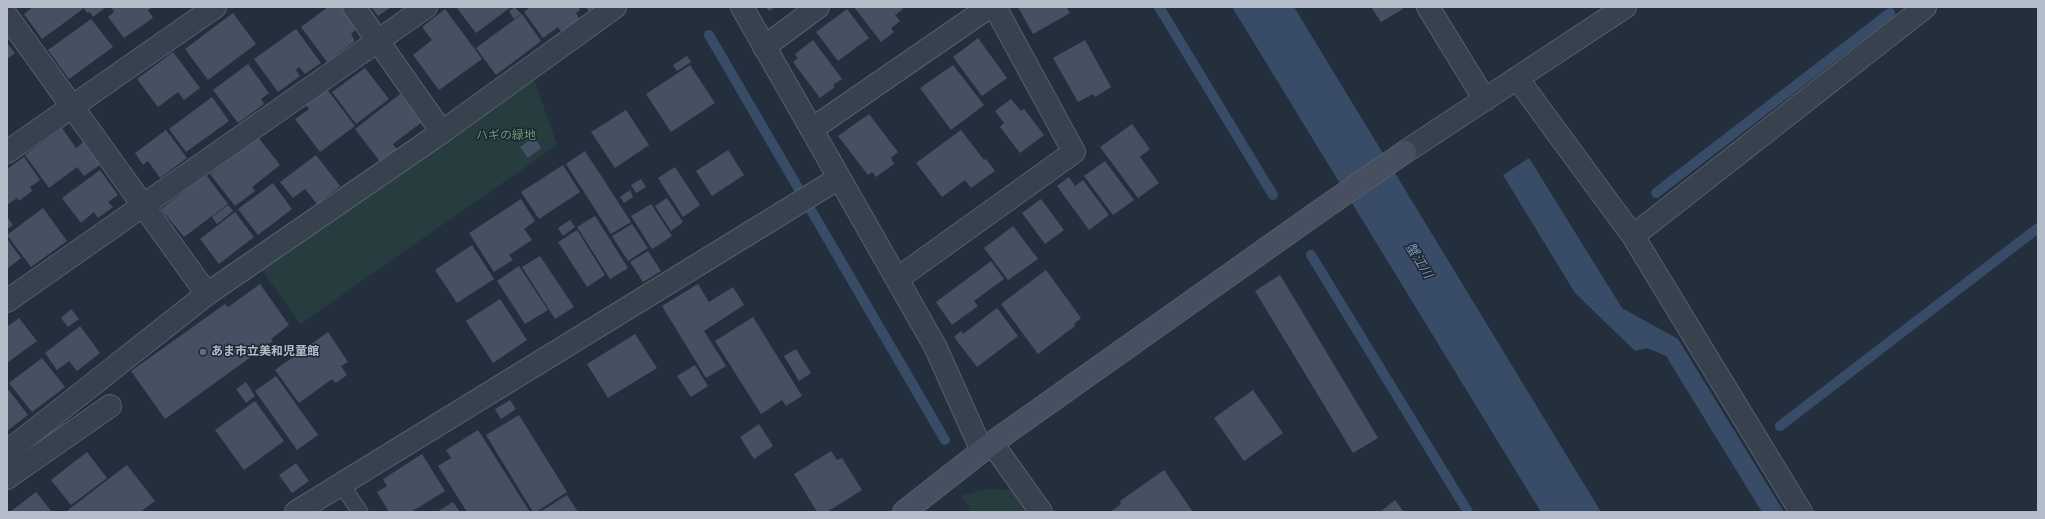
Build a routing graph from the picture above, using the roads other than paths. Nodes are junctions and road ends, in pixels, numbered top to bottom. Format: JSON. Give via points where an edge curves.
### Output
{"nodes":[{"id":1,"x":10,"y":7,"type":"edge"},
{"id":2,"x":215,"y":7,"type":"edge"},
{"id":3,"x":354,"y":7,"type":"edge"},
{"id":4,"x":426,"y":7,"type":"edge"},
{"id":5,"x":614,"y":7,"type":"edge"},
{"id":6,"x":742,"y":7,"type":"edge"},
{"id":7,"x":818,"y":7,"type":"edge"},
{"id":8,"x":989,"y":7,"type":"edge"},
{"id":9,"x":995,"y":7,"type":"edge"},
{"id":10,"x":1428,"y":7,"type":"edge"},
{"id":11,"x":1625,"y":7,"type":"edge"},
{"id":12,"x":7,"y":9,"type":"edge"},
{"id":13,"x":1919,"y":9,"type":"edge"},
{"id":14,"x":7,"y":16,"type":"edge"},
{"id":15,"x":378,"y":41,"type":"junction"},
{"id":16,"x":764,"y":47,"type":"junction"},
{"id":17,"x":1517,"y":78,"type":"junction"},
{"id":18,"x":1485,"y":100,"type":"junction"},
{"id":19,"x":72,"y":107,"type":"junction"},
{"id":20,"x":812,"y":129,"type":"junction"},
{"id":21,"x":442,"y":132,"type":"junction"},
{"id":22,"x":7,"y":152,"type":"edge"},
{"id":23,"x":840,"y":178,"type":"junction"},
{"id":24,"x":143,"y":205,"type":"junction"},
{"id":25,"x":1632,"y":236,"type":"junction"},
{"id":26,"x":897,"y":279,"type":"junction"},
{"id":27,"x":207,"y":294,"type":"junction"},
{"id":28,"x":7,"y":301,"type":"edge"},
{"id":29,"x":110,"y":406,"type":"dead end"},
{"id":30,"x":987,"y":447,"type":"junction"},
{"id":31,"x":7,"y":452,"type":"edge"},
{"id":32,"x":7,"y":478,"type":"edge"},
{"id":33,"x":341,"y":484,"type":"junction"},
{"id":34,"x":296,"y":512,"type":"edge"},
{"id":35,"x":360,"y":512,"type":"edge"},
{"id":36,"x":904,"y":512,"type":"edge"},
{"id":37,"x":1041,"y":512,"type":"edge"},
{"id":38,"x":1801,"y":512,"type":"edge"}],
"edges":[{"from":1,"to":12,"type":"street"},
{"from":2,"to":19,"type":"street"},
{"from":3,"to":15,"type":"street"},
{"from":4,"to":15,"type":"street"},
{"from":5,"to":21,"type":"street"},
{"from":6,"to":16,"type":"street"},
{"from":7,"to":16,"type":"street"},
{"from":8,"to":20,"type":"street"},
{"from":9,"to":26,"type":"street","via":[[1074,152]]},
{"from":10,"to":18,"type":"street"},
{"from":11,"to":17,"type":"street"},
{"from":13,"to":25,"type":"street"},
{"from":14,"to":19,"type":"street"},
{"from":15,"to":21,"type":"street"},
{"from":15,"to":24,"type":"street"},
{"from":16,"to":20,"type":"street"},
{"from":17,"to":18,"type":"street"},
{"from":17,"to":25,"type":"street"},
{"from":18,"to":30,"type":"street","via":[[1321,210]]},
{"from":19,"to":22,"type":"street"},
{"from":19,"to":24,"type":"street"},
{"from":20,"to":23,"type":"street"},
{"from":21,"to":27,"type":"street"},
{"from":23,"to":26,"type":"street"},
{"from":23,"to":33,"type":"street"},
{"from":24,"to":27,"type":"street"},
{"from":24,"to":28,"type":"street"},
{"from":25,"to":38,"type":"street"},
{"from":26,"to":30,"type":"street"},
{"from":27,"to":31,"type":"street"},
{"from":29,"to":32,"type":"street"},
{"from":30,"to":36,"type":"street"},
{"from":30,"to":37,"type":"street"},
{"from":33,"to":34,"type":"street"},
{"from":33,"to":35,"type":"lane"}]}
